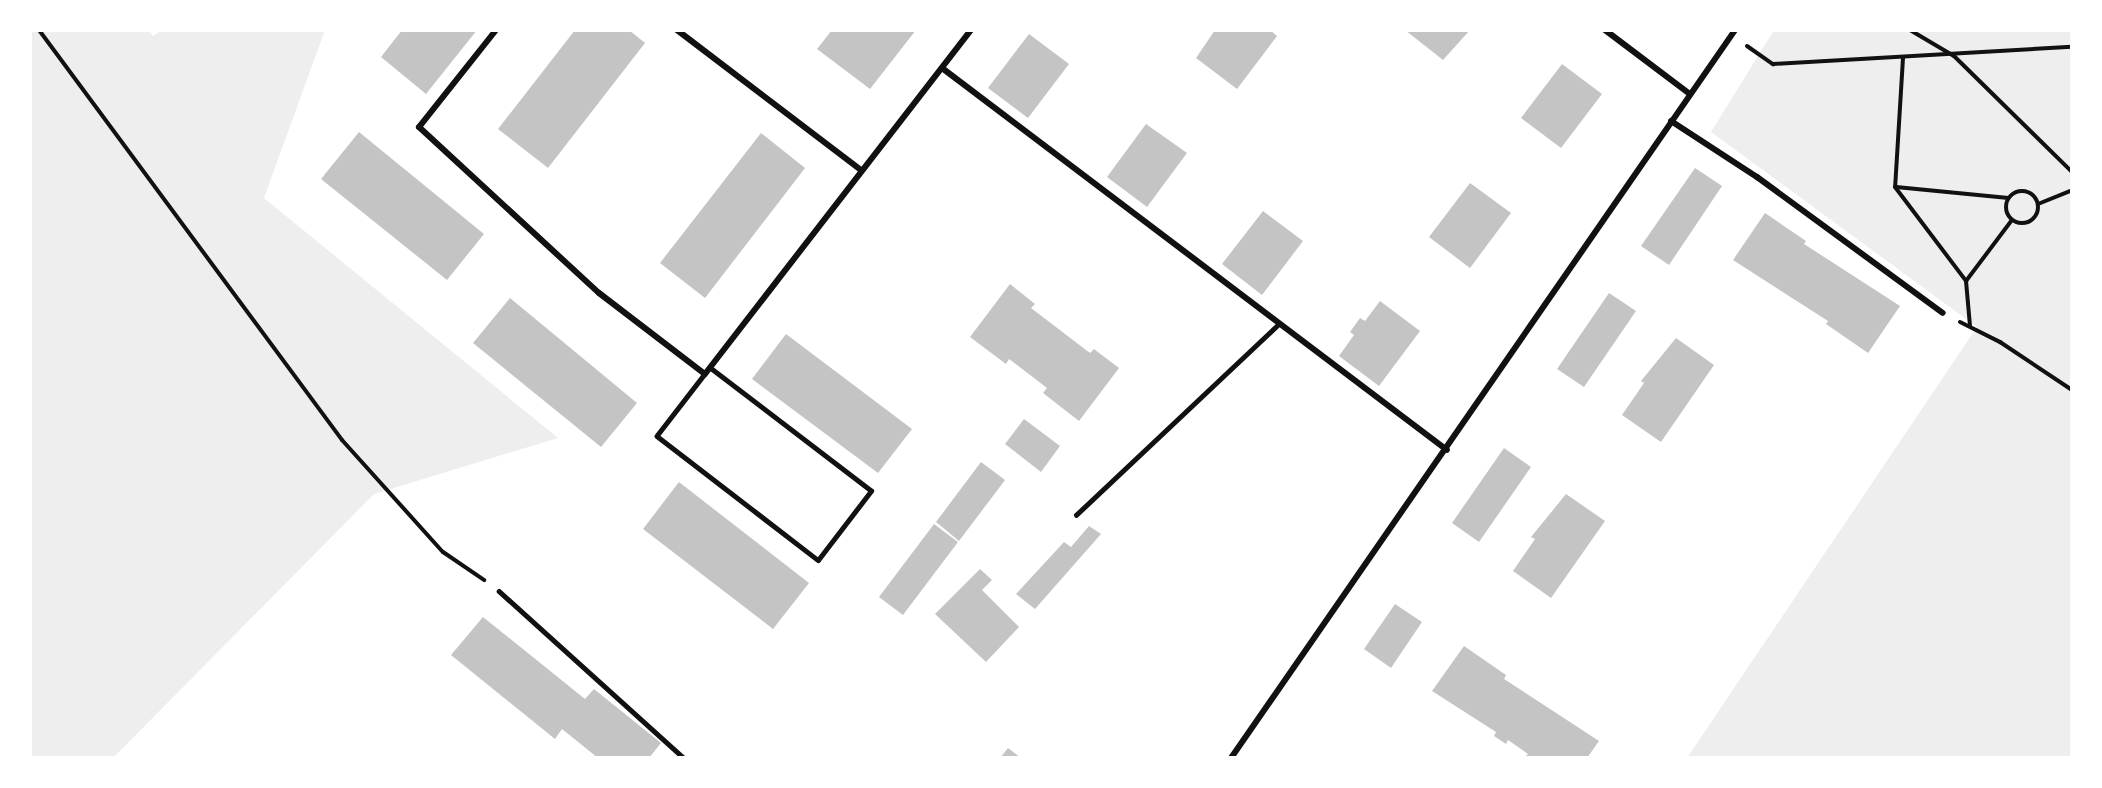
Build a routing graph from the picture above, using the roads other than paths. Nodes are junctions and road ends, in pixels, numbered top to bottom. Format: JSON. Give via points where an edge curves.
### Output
{"nodes":[{"id":1,"x":496,"y":30,"type":"edge"},
{"id":2,"x":677,"y":30,"type":"edge"},
{"id":3,"x":971,"y":30,"type":"edge"},
{"id":4,"x":1605,"y":30,"type":"edge"},
{"id":5,"x":1733,"y":33,"type":"edge"},
{"id":6,"x":942,"y":68,"type":"junction"},
{"id":7,"x":1690,"y":94,"type":"junction"},
{"id":8,"x":1671,"y":121,"type":"junction"},
{"id":9,"x":861,"y":170,"type":"junction"},
{"id":10,"x":1942,"y":313,"type":"road end"},
{"id":11,"x":1279,"y":324,"type":"junction"},
{"id":12,"x":710,"y":368,"type":"junction"},
{"id":13,"x":705,"y":374,"type":"junction"},
{"id":14,"x":1447,"y":450,"type":"junction"},
{"id":15,"x":1076,"y":515,"type":"dead end"},
{"id":16,"x":499,"y":591,"type":"road end"},
{"id":17,"x":684,"y":758,"type":"edge"},
{"id":18,"x":1230,"y":758,"type":"edge"}],
"edges":[{"from":1,"to":13,"type":"street","via":[[419,128],[599,293]]},
{"from":2,"to":9,"type":"street"},
{"from":3,"to":6,"type":"street"},
{"from":4,"to":7,"type":"street"},
{"from":5,"to":7,"type":"street"},
{"from":6,"to":9,"type":"street"},
{"from":6,"to":11,"type":"street"},
{"from":7,"to":8,"type":"street"},
{"from":8,"to":10,"type":"street","via":[[1757,177]]},
{"from":8,"to":14,"type":"street"},
{"from":9,"to":12,"type":"street"},
{"from":11,"to":14,"type":"street"},
{"from":11,"to":15,"type":"lane"},
{"from":12,"to":13,"type":"street"},
{"from":12,"to":13,"type":"lane","via":[[871,491],[818,560],[657,436]]},
{"from":14,"to":18,"type":"street"},
{"from":16,"to":17,"type":"lane"}]}
